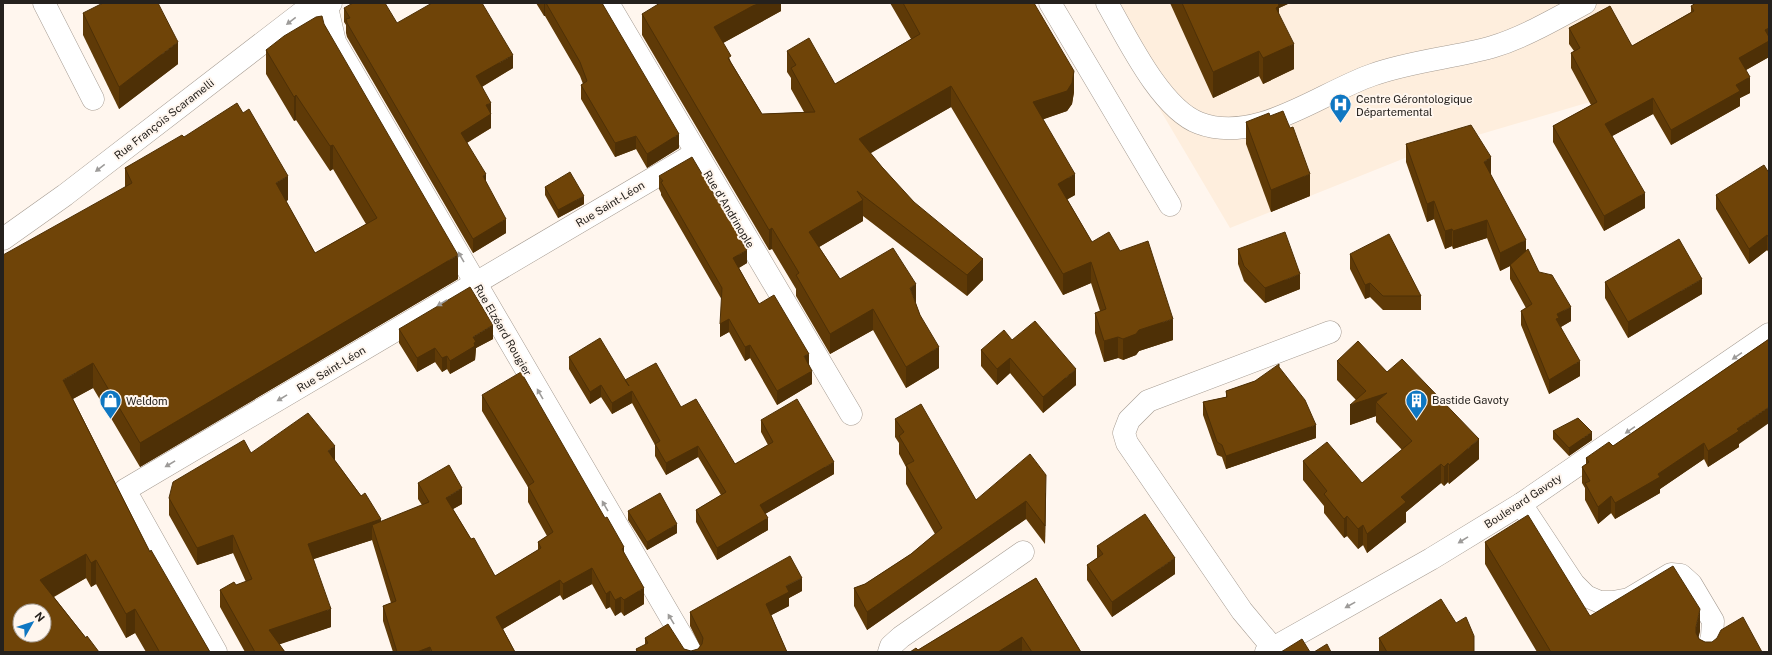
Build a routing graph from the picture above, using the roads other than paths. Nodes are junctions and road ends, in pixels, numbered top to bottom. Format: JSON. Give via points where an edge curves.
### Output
{"nodes":[{"id":1,"x":328,"y":3,"type":"edge"},
{"id":2,"x":608,"y":3,"type":"edge"},
{"id":3,"x":1050,"y":3,"type":"edge"},
{"id":4,"x":1107,"y":3,"type":"edge"},
{"id":5,"x":1585,"y":3,"type":"edge"},
{"id":6,"x":48,"y":4,"type":"edge"},
{"id":7,"x":93,"y":99,"type":"dead end"},
{"id":8,"x":696,"y":153,"type":"junction"},
{"id":9,"x":1170,"y":205,"type":"dead end"},
{"id":10,"x":3,"y":239,"type":"edge"},
{"id":11,"x":476,"y":283,"type":"junction"},
{"id":12,"x":1330,"y":332,"type":"dead end"},
{"id":13,"x":1769,"y":334,"type":"edge"},
{"id":14,"x":851,"y":414,"type":"dead end"},
{"id":15,"x":1521,"y":504,"type":"junction"},
{"id":16,"x":1023,"y":552,"type":"dead end"},
{"id":17,"x":1269,"y":650,"type":"edge"},
{"id":18,"x":216,"y":652,"type":"edge"},
{"id":19,"x":691,"y":652,"type":"edge"},
{"id":20,"x":889,"y":652,"type":"edge"},
{"id":21,"x":1708,"y":652,"type":"edge"}],
"edges":[{"from":1,"to":10,"type":"street","name":"Rue François Scaramelli","one_way":true,"via":[[300,14],[65,195]]},
{"from":11,"to":1,"type":"street","name":"Rue Elzéard Rougier","one_way":true,"via":[[335,42]]},
{"from":2,"to":8,"type":"street","name":"Rue d'Andrinople"},
{"from":3,"to":9,"type":"street"},
{"from":4,"to":5,"type":"street","via":[[1152,80],[1184,115],[1214,128],[1236,128],[1265,123],[1371,75],[1498,44],[1530,32]]},
{"from":6,"to":7,"type":"street"},
{"from":8,"to":11,"type":"street","name":"Rue Saint-Léon"},
{"from":8,"to":14,"type":"street","name":"Rue d'Andrinople"},
{"from":11,"to":18,"type":"street","name":"Rue Saint-Léon","one_way":true,"via":[[125,490]]},
{"from":19,"to":11,"type":"street","name":"Rue Elzéard Rougier","one_way":true},
{"from":12,"to":17,"type":"street","via":[[1148,401],[1129,420],[1124,433],[1127,443]]},
{"from":13,"to":15,"type":"street","name":"Boulevard Gavoty","one_way":true},
{"from":15,"to":17,"type":"street","name":"Boulevard Gavoty","one_way":true,"via":[[1431,559]]},
{"from":15,"to":21,"type":"street","via":[[1574,584],[1586,596],[1600,602],[1613,602],[1630,598],[1671,574],[1681,575],[1691,584],[1713,622]]},
{"from":16,"to":20,"type":"street","via":[[901,637],[891,646]]}]}
